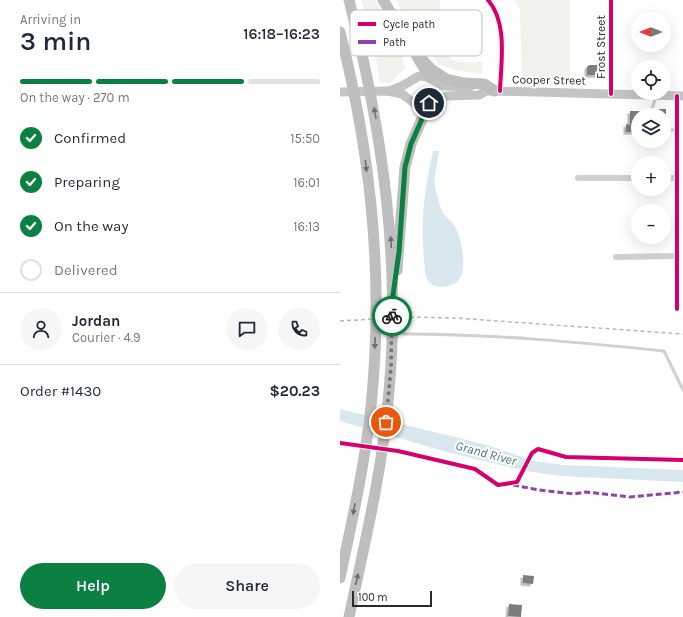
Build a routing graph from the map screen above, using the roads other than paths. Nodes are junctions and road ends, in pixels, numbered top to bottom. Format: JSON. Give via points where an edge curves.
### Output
{"nodes":[{"id":1,"x":349,"y":0,"type":"edge"},
{"id":2,"x":383,"y":0,"type":"edge"},
{"id":3,"x":488,"y":0,"type":"edge"},
{"id":4,"x":611,"y":0,"type":"edge"},
{"id":5,"x":352,"y":10,"type":"edge"},
{"id":6,"x":389,"y":10,"type":"edge"},
{"id":7,"x":340,"y":32,"type":"edge"},
{"id":8,"x":340,"y":50,"type":"edge"},
{"id":9,"x":363,"y":56,"type":"edge"},
{"id":10,"x":417,"y":56,"type":"edge"},
{"id":11,"x":419,"y":56,"type":"edge"},
{"id":12,"x":431,"y":80,"type":"junction"},
{"id":13,"x":410,"y":81,"type":"junction"},
{"id":14,"x":388,"y":91,"type":"junction"},
{"id":15,"x":494,"y":91,"type":"junction"},
{"id":16,"x":340,"y":92,"type":"edge"},
{"id":17,"x":611,"y":94,"type":"junction"},
{"id":18,"x":631,"y":94,"type":"edge"},
{"id":19,"x":680,"y":96,"type":"edge"},
{"id":20,"x":410,"y":99,"type":"junction"},
{"id":21,"x":355,"y":100,"type":"junction"},
{"id":22,"x":430,"y":102,"type":"junction"},
{"id":23,"x":671,"y":130,"type":"edge"},
{"id":24,"x":677,"y":130,"type":"junction"},
{"id":25,"x":578,"y":178,"type":"dead end"},
{"id":26,"x":631,"y":178,"type":"edge"},
{"id":27,"x":671,"y":178,"type":"edge"},
{"id":28,"x":677,"y":178,"type":"junction"},
{"id":29,"x":680,"y":186,"type":"edge"},
{"id":30,"x":680,"y":202,"type":"edge"},
{"id":31,"x":677,"y":256,"type":"junction"},
{"id":32,"x":616,"y":257,"type":"dead end"},
{"id":33,"x":393,"y":295,"type":"junction"},
{"id":34,"x":677,"y":309,"type":"dead end"},
{"id":35,"x":404,"y":334,"type":"dead end"},
{"id":36,"x":683,"y":390,"type":"edge"},
{"id":37,"x":340,"y":578,"type":"edge"},
{"id":38,"x":349,"y":617,"type":"edge"}],
"edges":[{"from":5,"to":1,"type":"highway","one_way":true},
{"from":2,"to":6,"type":"highway"},
{"from":3,"to":15,"type":"street","via":[[500,26]]},
{"from":4,"to":17,"type":"street","name":"Frost Street"},
{"from":7,"to":21,"type":"highway"},
{"from":8,"to":21,"type":"highway"},
{"from":33,"to":9,"type":"highway","one_way":true,"via":[[388,206],[381,148]]},
{"from":10,"to":12,"type":"highway"},
{"from":11,"to":15,"type":"highway","via":[[432,70],[446,79],[453,82],[484,84]]},
{"from":12,"to":13,"type":"main road","name":"Cooper Street","via":[[419,76]]},
{"from":12,"to":15,"type":"main road","name":"Cooper Street","via":[[448,87]]},
{"from":12,"to":22,"type":"main road","via":[[436,91]]},
{"from":13,"to":14,"type":"main road","name":"Cooper Street"},
{"from":13,"to":20,"type":"main road","via":[[407,90]]},
{"from":14,"to":16,"type":"main road","name":"Cooper Street"},
{"from":14,"to":20,"type":"main road","name":"Cooper Street"},
{"from":15,"to":17,"type":"main road","name":"Cooper Street"},
{"from":15,"to":22,"type":"main road","name":"Cooper Street","via":[[479,95],[454,95]]},
{"from":17,"to":18,"type":"main road","name":"Cooper Street"},
{"from":19,"to":24,"type":"street"},
{"from":20,"to":22,"type":"main road","name":"Cooper Street","via":[[419,105]]},
{"from":21,"to":37,"type":"highway","one_way":true,"via":[[372,215],[375,290],[374,368],[362,471]]},
{"from":22,"to":33,"type":"highway","via":[[411,144],[405,167]]},
{"from":23,"to":24,"type":"lane"},
{"from":24,"to":28,"type":"street"},
{"from":25,"to":26,"type":"street"},
{"from":27,"to":28,"type":"street"},
{"from":28,"to":29,"type":"street"},
{"from":29,"to":30,"type":"street"},
{"from":30,"to":31,"type":"street"},
{"from":31,"to":32,"type":"street"},
{"from":31,"to":34,"type":"street","via":[[680,278]]},
{"from":38,"to":33,"type":"highway","one_way":true,"via":[[379,469],[389,391]]},
{"from":35,"to":36,"type":"lane","via":[[450,334],[664,351]]}]}
